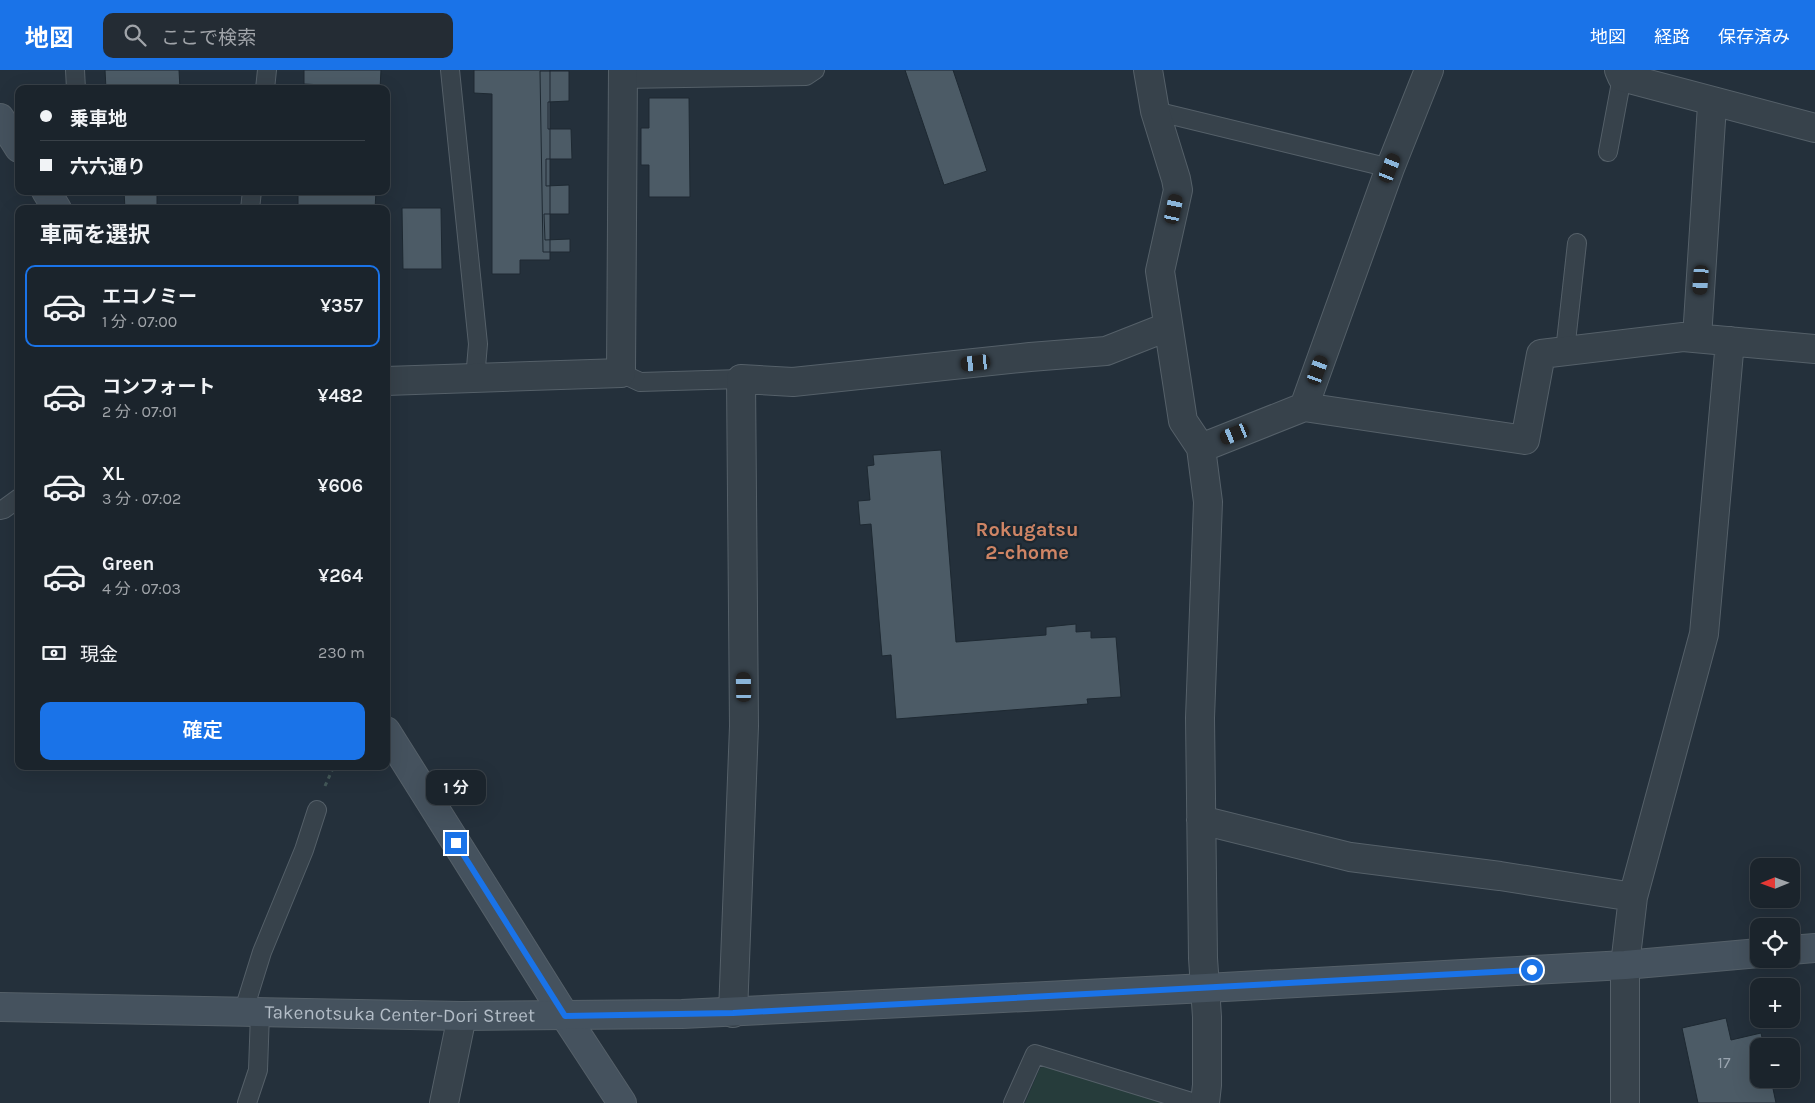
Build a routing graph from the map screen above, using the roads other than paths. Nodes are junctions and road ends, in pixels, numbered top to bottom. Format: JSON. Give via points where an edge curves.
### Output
{"nodes":[{"id":1,"x":75,"y":70,"type":"edge"},
{"id":2,"x":267,"y":70,"type":"edge"},
{"id":3,"x":450,"y":70,"type":"edge"},
{"id":4,"x":815,"y":70,"type":"edge"},
{"id":5,"x":1148,"y":70,"type":"edge"},
{"id":6,"x":1429,"y":70,"type":"edge"},
{"id":7,"x":623,"y":74,"type":"edge"},
{"id":8,"x":1621,"y":74,"type":"edge"},
{"id":9,"x":76,"y":85,"type":"edge"},
{"id":10,"x":265,"y":85,"type":"edge"},
{"id":11,"x":1710,"y":101,"type":"junction"},
{"id":12,"x":1155,"y":111,"type":"junction"},
{"id":13,"x":0,"y":118,"type":"edge"},
{"id":14,"x":1815,"y":128,"type":"edge"},
{"id":15,"x":15,"y":142,"type":"edge"},
{"id":16,"x":1608,"y":152,"type":"dead end"},
{"id":17,"x":1390,"y":168,"type":"junction"},
{"id":18,"x":1576,"y":242,"type":"dead end"},
{"id":19,"x":1167,"y":327,"type":"junction"},
{"id":20,"x":1697,"y":338,"type":"junction"},
{"id":21,"x":1730,"y":342,"type":"junction"},
{"id":22,"x":1815,"y":349,"type":"edge"},
{"id":23,"x":1565,"y":351,"type":"junction"},
{"id":24,"x":621,"y":374,"type":"junction"},
{"id":25,"x":475,"y":379,"type":"junction"},
{"id":26,"x":740,"y":379,"type":"junction"},
{"id":27,"x":390,"y":381,"type":"edge"},
{"id":28,"x":1304,"y":407,"type":"junction"},
{"id":29,"x":1201,"y":448,"type":"junction"},
{"id":30,"x":15,"y":501,"type":"edge"},
{"id":31,"x":0,"y":510,"type":"edge"},
{"id":32,"x":390,"y":737,"type":"edge"},
{"id":33,"x":317,"y":810,"type":"dead end"},
{"id":34,"x":1202,"y":820,"type":"junction"},
{"id":35,"x":1633,"y":897,"type":"junction"},
{"id":36,"x":1815,"y":948,"type":"edge"},
{"id":37,"x":1800,"y":949,"type":"edge"},
{"id":38,"x":1750,"y":954,"type":"edge"},
{"id":39,"x":1625,"y":965,"type":"junction"},
{"id":40,"x":1206,"y":988,"type":"junction"},
{"id":41,"x":0,"y":1007,"type":"edge"},
{"id":42,"x":251,"y":1013,"type":"junction"},
{"id":43,"x":733,"y":1013,"type":"junction"},
{"id":44,"x":462,"y":1016,"type":"junction"},
{"id":45,"x":565,"y":1016,"type":"junction"},
{"id":46,"x":247,"y":1103,"type":"edge"},
{"id":47,"x":444,"y":1103,"type":"edge"},
{"id":48,"x":622,"y":1103,"type":"edge"},
{"id":49,"x":1013,"y":1103,"type":"edge"},
{"id":50,"x":1195,"y":1103,"type":"edge"},
{"id":51,"x":1205,"y":1103,"type":"edge"},
{"id":52,"x":1625,"y":1103,"type":"edge"}],
"edges":[{"from":1,"to":9,"type":"lane"},
{"from":2,"to":10,"type":"lane"},
{"from":3,"to":25,"type":"lane","via":[[478,344]]},
{"from":4,"to":7,"type":"lane","via":[[806,76]]},
{"from":5,"to":12,"type":"street"},
{"from":6,"to":17,"type":"street"},
{"from":7,"to":24,"type":"street"},
{"from":8,"to":11,"type":"street"},
{"from":8,"to":16,"type":"lane"},
{"from":11,"to":14,"type":"street"},
{"from":11,"to":20,"type":"street"},
{"from":12,"to":17,"type":"lane"},
{"from":12,"to":19,"type":"street","via":[[1178,190],[1160,271]]},
{"from":13,"to":15,"type":"street"},
{"from":17,"to":28,"type":"street"},
{"from":18,"to":23,"type":"lane"},
{"from":19,"to":26,"type":"street","via":[[1106,351],[793,382]]},
{"from":19,"to":29,"type":"street","via":[[1183,420]]},
{"from":20,"to":21,"type":"street"},
{"from":20,"to":23,"type":"street"},
{"from":21,"to":22,"type":"street"},
{"from":21,"to":35,"type":"street","via":[[1704,634]]},
{"from":23,"to":28,"type":"street","via":[[1541,354],[1524,440]]},
{"from":24,"to":25,"type":"street"},
{"from":24,"to":26,"type":"lane","via":[[640,382]]},
{"from":25,"to":27,"type":"street"},
{"from":26,"to":43,"type":"street","via":[[744,726]]},
{"from":28,"to":29,"type":"street"},
{"from":29,"to":34,"type":"street","via":[[1208,502],[1200,718]]},
{"from":30,"to":31,"type":"lane"},
{"from":32,"to":45,"type":"street"},
{"from":33,"to":42,"type":"lane","via":[[262,952]]},
{"from":34,"to":35,"type":"street","via":[[1350,857]]},
{"from":34,"to":40,"type":"street"},
{"from":35,"to":39,"type":"street"},
{"from":36,"to":37,"type":"street"},
{"from":38,"to":39,"type":"street","name":"Takenotsuka Center-Dori Street"},
{"from":39,"to":40,"type":"street","name":"Takenotsuka Center-Dori Street"},
{"from":39,"to":52,"type":"street"},
{"from":40,"to":43,"type":"street","name":"Takenotsuka Center-Dori Street"},
{"from":40,"to":51,"type":"street"},
{"from":41,"to":42,"type":"street","name":"Takenotsuka Center-Dori Street"},
{"from":42,"to":44,"type":"street","name":"Takenotsuka Center-Dori Street"},
{"from":42,"to":46,"type":"lane","via":[[258,1070]]},
{"from":43,"to":45,"type":"street","name":"Takenotsuka Center-Dori Street"},
{"from":44,"to":45,"type":"street","name":"Takenotsuka Center-Dori Street"},
{"from":44,"to":47,"type":"street"},
{"from":45,"to":48,"type":"street"},
{"from":49,"to":50,"type":"lane","via":[[1035,1054]]}]}
